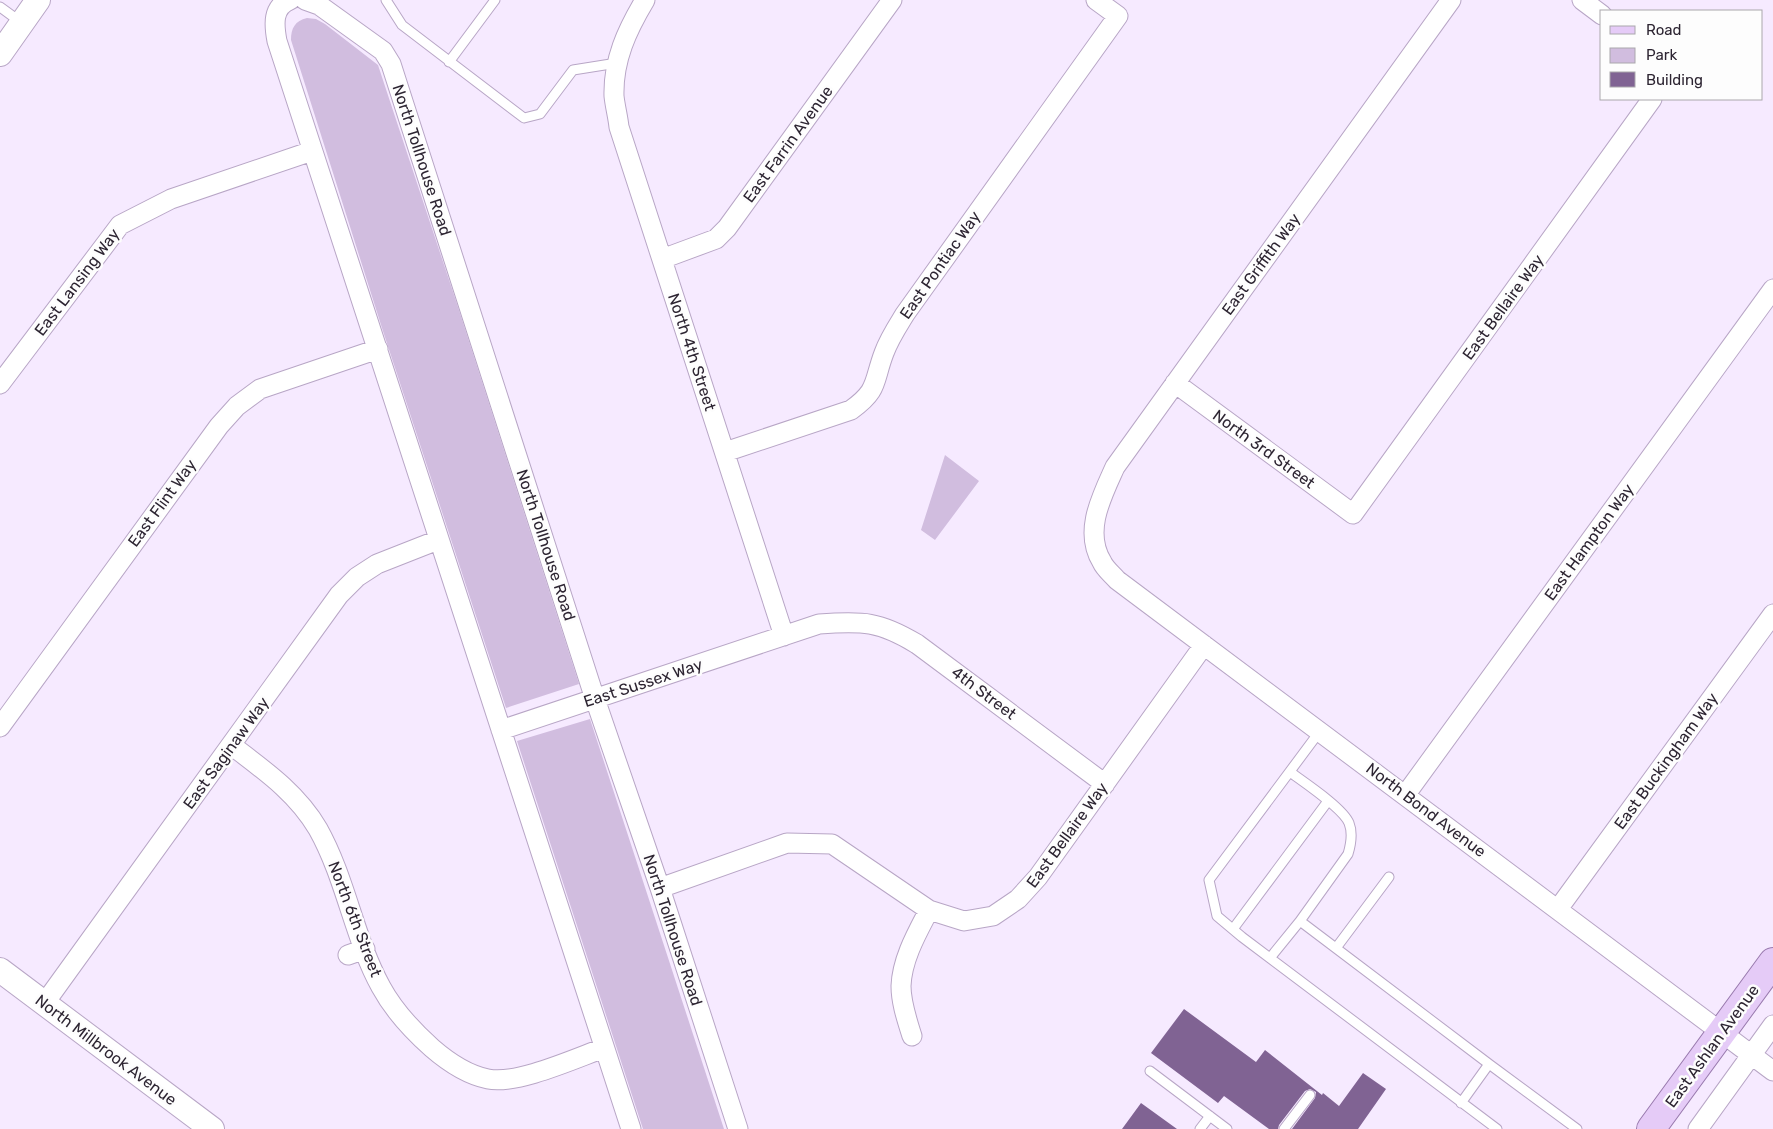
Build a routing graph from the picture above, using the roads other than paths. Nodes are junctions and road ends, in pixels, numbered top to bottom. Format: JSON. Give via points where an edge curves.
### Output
{"nodes":[{"id":1,"x":38,"y":0,"type":"edge"},
{"id":2,"x":290,"y":0,"type":"edge"},
{"id":3,"x":305,"y":0,"type":"edge"},
{"id":4,"x":386,"y":0,"type":"edge"},
{"id":5,"x":495,"y":0,"type":"edge"},
{"id":6,"x":645,"y":0,"type":"edge"},
{"id":7,"x":892,"y":0,"type":"edge"},
{"id":8,"x":1096,"y":0,"type":"edge"},
{"id":9,"x":1451,"y":0,"type":"edge"},
{"id":10,"x":1584,"y":0,"type":"edge"},
{"id":11,"x":0,"y":7,"type":"edge"},
{"id":12,"x":1600,"y":13,"type":"edge"},
{"id":13,"x":22,"y":23,"type":"junction"},
{"id":14,"x":0,"y":54,"type":"edge"},
{"id":15,"x":449,"y":62,"type":"junction"},
{"id":16,"x":617,"y":63,"type":"junction"},
{"id":17,"x":1651,"y":100,"type":"edge"},
{"id":18,"x":312,"y":151,"type":"junction"},
{"id":19,"x":662,"y":260,"type":"junction"},
{"id":20,"x":1773,"y":289,"type":"edge"},
{"id":21,"x":378,"y":349,"type":"junction"},
{"id":22,"x":7,"y":359,"type":"edge"},
{"id":23,"x":1175,"y":383,"type":"junction"},
{"id":24,"x":0,"y":384,"type":"edge"},
{"id":25,"x":724,"y":452,"type":"junction"},
{"id":26,"x":1353,"y":514,"type":"joint"},
{"id":27,"x":1093,"y":539,"type":"joint"},
{"id":28,"x":438,"y":540,"type":"junction"},
{"id":29,"x":1773,"y":614,"type":"edge"},
{"id":30,"x":784,"y":636,"type":"junction"},
{"id":31,"x":1204,"y":645,"type":"junction"},
{"id":32,"x":595,"y":699,"type":"junction"},
{"id":33,"x":6,"y":706,"type":"edge"},
{"id":34,"x":0,"y":727,"type":"edge"},
{"id":35,"x":501,"y":730,"type":"junction"},
{"id":36,"x":1320,"y":731,"type":"junction"},
{"id":37,"x":231,"y":745,"type":"junction"},
{"id":38,"x":1290,"y":772,"type":"junction"},
{"id":39,"x":1105,"y":784,"type":"junction"},
{"id":40,"x":1406,"y":794,"type":"junction"},
{"id":41,"x":1328,"y":801,"type":"junction"},
{"id":42,"x":1389,"y":877,"type":"dead end"},
{"id":43,"x":660,"y":888,"type":"junction"},
{"id":44,"x":1558,"y":909,"type":"junction"},
{"id":45,"x":929,"y":910,"type":"junction"},
{"id":46,"x":1300,"y":921,"type":"junction"},
{"id":47,"x":1233,"y":929,"type":"junction"},
{"id":48,"x":1336,"y":948,"type":"junction"},
{"id":49,"x":1270,"y":958,"type":"junction"},
{"id":50,"x":1773,"y":962,"type":"edge"},
{"id":51,"x":0,"y":970,"type":"edge"},
{"id":52,"x":44,"y":1004,"type":"junction"},
{"id":53,"x":1773,"y":1025,"type":"edge"},
{"id":54,"x":1722,"y":1033,"type":"junction"},
{"id":55,"x":912,"y":1036,"type":"dead end"},
{"id":56,"x":604,"y":1048,"type":"junction"},
{"id":57,"x":1751,"y":1055,"type":"junction"},
{"id":58,"x":1489,"y":1064,"type":"junction"},
{"id":59,"x":1150,"y":1071,"type":"dead end"},
{"id":60,"x":1773,"y":1071,"type":"edge"},
{"id":61,"x":1310,"y":1095,"type":"dead end"},
{"id":62,"x":1461,"y":1103,"type":"junction"},
{"id":63,"x":1210,"y":1116,"type":"junction"},
{"id":64,"x":212,"y":1129,"type":"edge"},
{"id":65,"x":631,"y":1129,"type":"edge"},
{"id":66,"x":738,"y":1129,"type":"edge"},
{"id":67,"x":1200,"y":1129,"type":"edge"},
{"id":68,"x":1227,"y":1129,"type":"edge"},
{"id":69,"x":1284,"y":1129,"type":"edge"},
{"id":70,"x":1497,"y":1129,"type":"edge"},
{"id":71,"x":1577,"y":1129,"type":"edge"},
{"id":72,"x":1651,"y":1129,"type":"edge"},
{"id":73,"x":1698,"y":1129,"type":"edge"}],
"edges":[{"from":1,"to":13,"type":"street"},
{"from":2,"to":18,"type":"street","via":[[276,11],[274,26]]},
{"from":3,"to":32,"type":"street","name":"North Tollhouse Road","via":[[319,4],[383,51],[391,64]]},
{"from":4,"to":15,"type":"lane","via":[[402,25]]},
{"from":5,"to":15,"type":"lane"},
{"from":6,"to":16,"type":"street","name":"North 4th Street","via":[[627,31]]},
{"from":7,"to":19,"type":"street","name":"East Farrin Avenue","via":[[727,228],[716,239]]},
{"from":8,"to":25,"type":"street","name":"East Pontiac Way","via":[[1118,16],[905,314],[884,353],[873,389],[864,401],[851,410]]},
{"from":9,"to":23,"type":"street","name":"East Griffith Way"},
{"from":10,"to":12,"type":"street"},
{"from":11,"to":13,"type":"lane"},
{"from":13,"to":14,"type":"street"},
{"from":15,"to":16,"type":"lane","via":[[524,118],[540,114],[573,70]]},
{"from":16,"to":19,"type":"street","name":"North 4th Street","via":[[614,96],[619,127]]},
{"from":17,"to":26,"type":"street","name":"East Bellaire Way"},
{"from":18,"to":21,"type":"street"},
{"from":18,"to":22,"type":"street","name":"East Lansing Way","via":[[170,199],[120,225]]},
{"from":19,"to":25,"type":"street","name":"North 4th Street"},
{"from":20,"to":40,"type":"street","name":"East Hampton Way"},
{"from":21,"to":28,"type":"street"},
{"from":21,"to":33,"type":"street","name":"East Flint Way","via":[[260,389],[237,406]]},
{"from":22,"to":24,"type":"street","name":"East Lansing Way"},
{"from":23,"to":26,"type":"street","name":"North 3rd Street"},
{"from":23,"to":27,"type":"street","name":"East Griffith Way","via":[[1115,467],[1098,506]]},
{"from":25,"to":30,"type":"street","name":"North 4th Street"},
{"from":27,"to":31,"type":"street","name":"North Bond Avenue","via":[[1102,562],[1117,580]]},
{"from":28,"to":35,"type":"street"},
{"from":28,"to":37,"type":"street","name":"East Saginaw Way","via":[[377,564],[351,583]]},
{"from":29,"to":44,"type":"street","name":"East Buckingham Way"},
{"from":30,"to":32,"type":"street","name":"East Sussex Way"},
{"from":30,"to":39,"type":"street","name":"4th Street","via":[[819,624],[854,622],[896,632],[917,644]]},
{"from":31,"to":36,"type":"street","name":"North Bond Avenue"},
{"from":31,"to":39,"type":"street","name":"East Bellaire Way"},
{"from":32,"to":35,"type":"street","name":"East Sussex Way"},
{"from":32,"to":43,"type":"street","name":"North Tollhouse Road"},
{"from":33,"to":34,"type":"street","name":"East Flint Way"},
{"from":35,"to":56,"type":"street"},
{"from":36,"to":38,"type":"lane"},
{"from":36,"to":40,"type":"street","name":"North Bond Avenue"},
{"from":37,"to":52,"type":"street","name":"East Saginaw Way"},
{"from":37,"to":56,"type":"street","name":"North 6th Street","via":[[295,797],[317,827],[334,859],[357,952],[399,1014],[440,1055],[489,1080],[520,1078]]},
{"from":38,"to":41,"type":"lane"},
{"from":38,"to":47,"type":"lane","via":[[1209,880],[1217,916]]},
{"from":39,"to":45,"type":"street","name":"East Bellaire Way","via":[[1038,877],[1018,899],[993,916],[964,922]]},
{"from":40,"to":44,"type":"street","name":"North Bond Avenue"},
{"from":41,"to":46,"type":"lane","via":[[1345,815],[1352,843],[1348,854]]},
{"from":41,"to":47,"type":"lane"},
{"from":42,"to":48,"type":"lane"},
{"from":43,"to":45,"type":"street","name":"East Bellaire Way","via":[[787,843],[832,844]]},
{"from":43,"to":66,"type":"street","name":"North Tollhouse Road"},
{"from":44,"to":54,"type":"street","name":"North Bond Avenue"},
{"from":45,"to":55,"type":"street","via":[[905,963],[901,987]]},
{"from":46,"to":48,"type":"lane"},
{"from":46,"to":49,"type":"lane"},
{"from":47,"to":49,"type":"lane"},
{"from":48,"to":58,"type":"lane"},
{"from":49,"to":62,"type":"lane"},
{"from":50,"to":54,"type":"main road","name":"East Ashlan Avenue"},
{"from":51,"to":52,"type":"street","name":"North Millbrook Avenue"},
{"from":52,"to":64,"type":"street","name":"North Millbrook Avenue"},
{"from":53,"to":57,"type":"street"},
{"from":54,"to":57,"type":"street","name":"North Bond Avenue"},
{"from":54,"to":72,"type":"main road","name":"East Ashlan Avenue"},
{"from":56,"to":65,"type":"street"},
{"from":57,"to":60,"type":"street","name":"North Bond Avenue"},
{"from":57,"to":73,"type":"street"},
{"from":58,"to":62,"type":"lane"},
{"from":58,"to":71,"type":"lane"},
{"from":59,"to":63,"type":"lane"},
{"from":61,"to":69,"type":"lane"},
{"from":62,"to":70,"type":"lane"},
{"from":63,"to":67,"type":"lane"},
{"from":63,"to":68,"type":"lane"}]}
